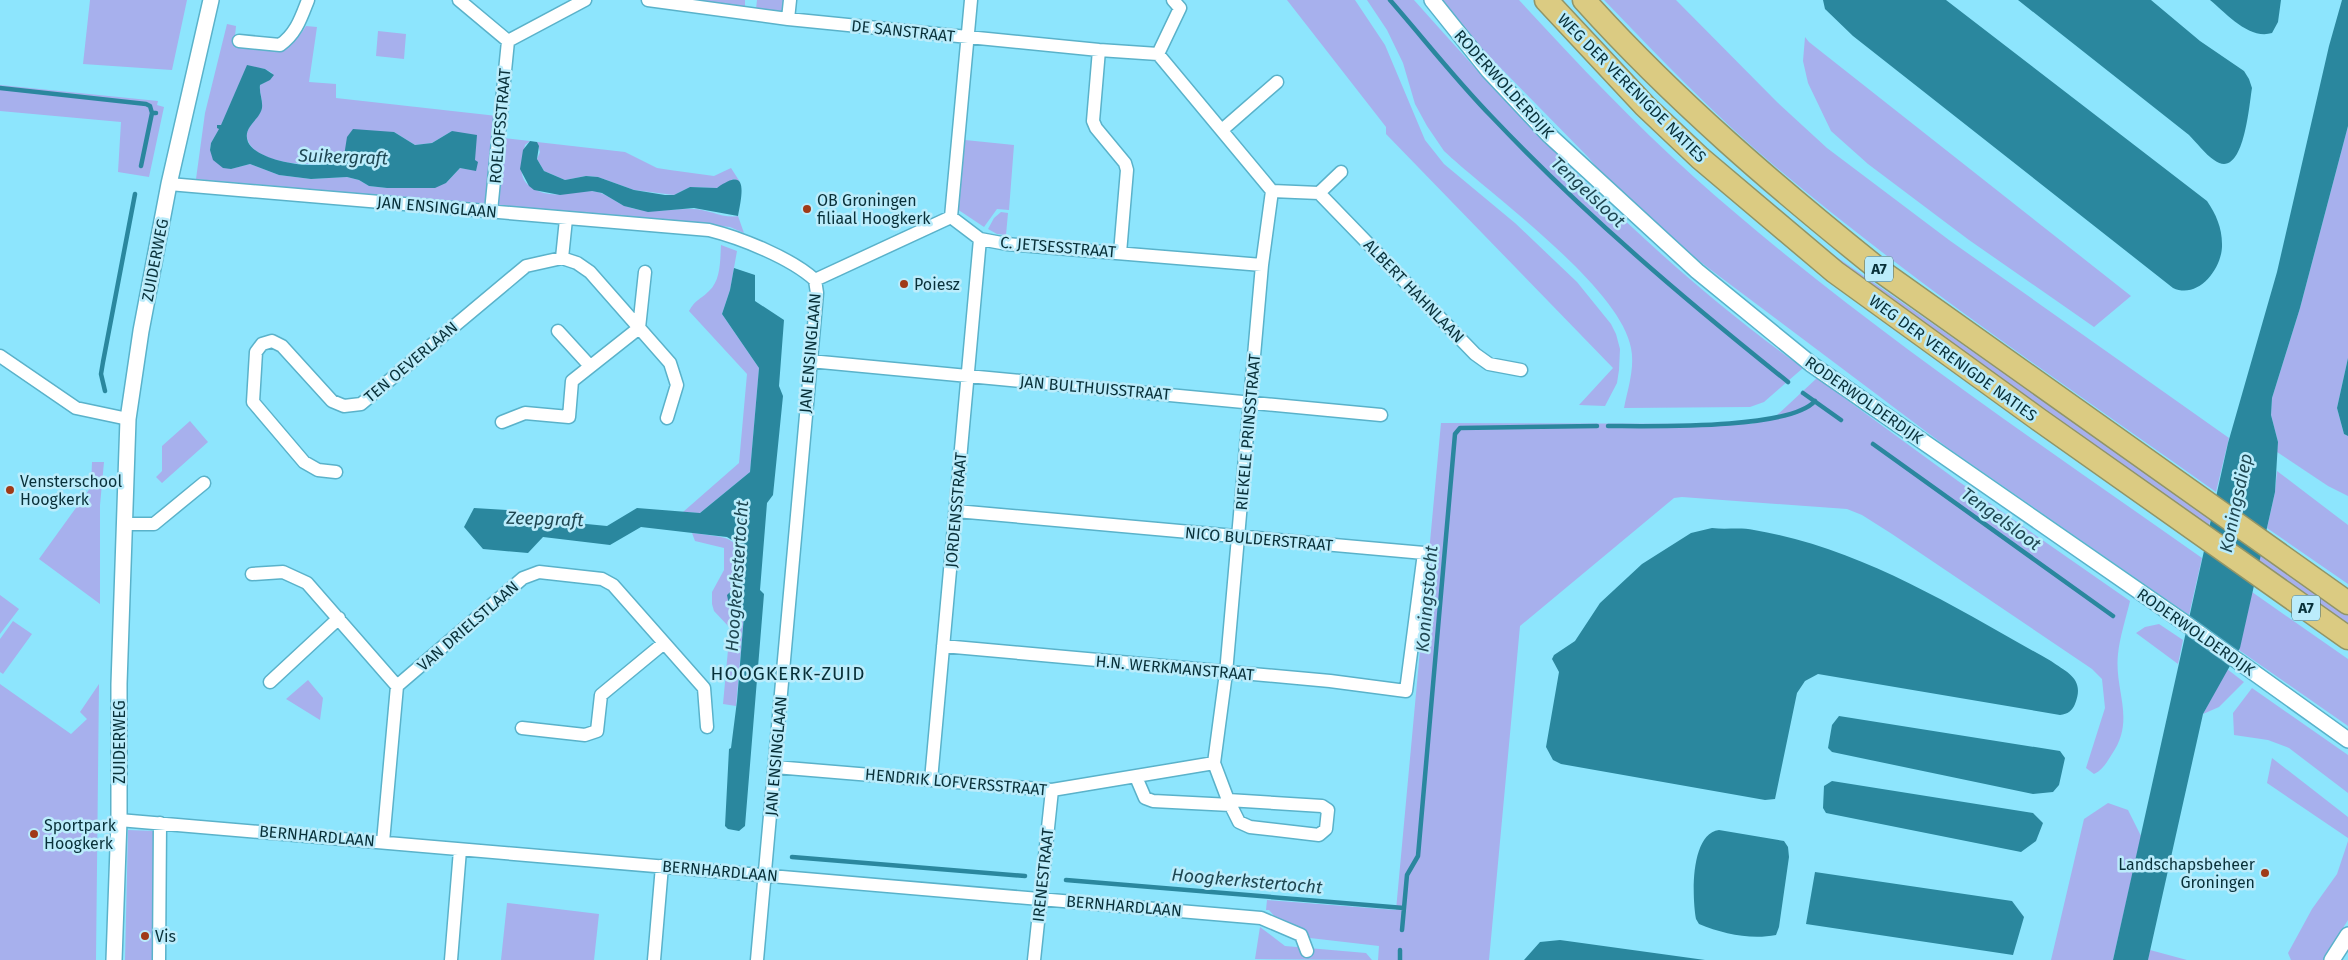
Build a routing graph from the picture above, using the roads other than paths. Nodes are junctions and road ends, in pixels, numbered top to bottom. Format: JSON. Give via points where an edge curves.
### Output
{"nodes":[{"id":1,"x":211,"y":0,"type":"edge"},
{"id":2,"x":308,"y":0,"type":"edge"},
{"id":3,"x":459,"y":0,"type":"edge"},
{"id":4,"x":585,"y":0,"type":"edge"},
{"id":5,"x":648,"y":0,"type":"edge"},
{"id":6,"x":790,"y":0,"type":"edge"},
{"id":7,"x":971,"y":0,"type":"edge"},
{"id":8,"x":1173,"y":0,"type":"edge"},
{"id":9,"x":1432,"y":0,"type":"edge"},
{"id":10,"x":1546,"y":0,"type":"edge"},
{"id":11,"x":1584,"y":0,"type":"edge"},
{"id":12,"x":788,"y":19,"type":"junction"},
{"id":13,"x":967,"y":37,"type":"junction"},
{"id":14,"x":239,"y":41,"type":"dead end"},
{"id":15,"x":508,"y":41,"type":"junction"},
{"id":16,"x":1099,"y":50,"type":"junction"},
{"id":17,"x":1158,"y":54,"type":"junction"},
{"id":18,"x":1277,"y":82,"type":"dead end"},
{"id":19,"x":1222,"y":130,"type":"junction"},
{"id":20,"x":1341,"y":172,"type":"dead end"},
{"id":21,"x":169,"y":184,"type":"junction"},
{"id":22,"x":1272,"y":191,"type":"junction"},
{"id":23,"x":1320,"y":193,"type":"junction"},
{"id":24,"x":492,"y":211,"type":"junction"},
{"id":25,"x":952,"y":217,"type":"junction"},
{"id":26,"x":566,"y":219,"type":"junction"},
{"id":27,"x":980,"y":240,"type":"junction"},
{"id":28,"x":1120,"y":253,"type":"junction"},
{"id":29,"x":562,"y":258,"type":"junction"},
{"id":30,"x":1262,"y":265,"type":"junction"},
{"id":31,"x":645,"y":272,"type":"dead end"},
{"id":32,"x":815,"y":280,"type":"junction"},
{"id":33,"x":639,"y":328,"type":"junction"},
{"id":34,"x":558,"y":331,"type":"dead end"},
{"id":35,"x":0,"y":356,"type":"edge"},
{"id":36,"x":810,"y":361,"type":"junction"},
{"id":37,"x":590,"y":366,"type":"junction"},
{"id":38,"x":1520,"y":370,"type":"dead end"},
{"id":39,"x":967,"y":376,"type":"junction"},
{"id":40,"x":1251,"y":402,"type":"junction"},
{"id":41,"x":1381,"y":415,"type":"dead end"},
{"id":42,"x":667,"y":418,"type":"dead end"},
{"id":43,"x":128,"y":419,"type":"junction"},
{"id":44,"x":502,"y":422,"type":"dead end"},
{"id":45,"x":336,"y":472,"type":"dead end"},
{"id":46,"x":204,"y":483,"type":"dead end"},
{"id":47,"x":956,"y":511,"type":"junction"},
{"id":48,"x":124,"y":524,"type":"junction"},
{"id":49,"x":1239,"y":538,"type":"junction"},
{"id":50,"x":252,"y":574,"type":"dead end"},
{"id":51,"x":2348,"y":603,"type":"edge"},
{"id":52,"x":339,"y":618,"type":"junction"},
{"id":53,"x":2348,"y":638,"type":"edge"},
{"id":54,"x":664,"y":643,"type":"junction"},
{"id":55,"x":943,"y":646,"type":"junction"},
{"id":56,"x":1226,"y":673,"type":"junction"},
{"id":57,"x":270,"y":682,"type":"dead end"},
{"id":58,"x":397,"y":686,"type":"junction"},
{"id":59,"x":1406,"y":691,"type":"joint"},
{"id":60,"x":708,"y":727,"type":"dead end"},
{"id":61,"x":522,"y":728,"type":"dead end"},
{"id":62,"x":2348,"y":740,"type":"edge"},
{"id":63,"x":1214,"y":763,"type":"junction"},
{"id":64,"x":775,"y":767,"type":"junction"},
{"id":65,"x":1136,"y":777,"type":"junction"},
{"id":66,"x":931,"y":780,"type":"junction"},
{"id":67,"x":1052,"y":790,"type":"junction"},
{"id":68,"x":1229,"y":802,"type":"junction"},
{"id":69,"x":119,"y":820,"type":"junction"},
{"id":70,"x":160,"y":823,"type":"junction"},
{"id":71,"x":383,"y":842,"type":"junction"},
{"id":72,"x":460,"y":850,"type":"junction"},
{"id":73,"x":662,"y":866,"type":"junction"},
{"id":74,"x":766,"y":875,"type":"junction"},
{"id":75,"x":1039,"y":899,"type":"junction"},
{"id":76,"x":2348,"y":935,"type":"edge"},
{"id":77,"x":1307,"y":951,"type":"dead end"},
{"id":78,"x":114,"y":960,"type":"edge"},
{"id":79,"x":159,"y":960,"type":"edge"},
{"id":80,"x":450,"y":960,"type":"edge"},
{"id":81,"x":654,"y":960,"type":"edge"},
{"id":82,"x":757,"y":960,"type":"edge"},
{"id":83,"x":1034,"y":960,"type":"edge"},
{"id":84,"x":2332,"y":960,"type":"edge"}],
"edges":[{"from":1,"to":21,"type":"street","name":"ZUIDERWEG"},
{"from":2,"to":14,"type":"street","via":[[290,39],[280,45]]},
{"from":3,"to":15,"type":"street"},
{"from":4,"to":15,"type":"street"},
{"from":5,"to":12,"type":"street","name":"DE SANSTRAAT"},
{"from":6,"to":12,"type":"street"},
{"from":7,"to":13,"type":"street"},
{"from":8,"to":17,"type":"street","via":[[1180,8]]},
{"from":9,"to":62,"type":"street","name":"RODERWOLDERDIJK","via":[[1488,70],[1549,135],[1697,270],[1812,364]]},
{"from":10,"to":53,"type":"highway","name":"WEG DER VERENIGDE NATIES","number":"A7","via":[[1597,57],[1694,152],[1835,272],[1896,319]]},
{"from":11,"to":51,"type":"highway","name":"WEG DER VERENIGDE NATIES","number":"A7","via":[[1705,123],[1816,219],[1919,299]]},
{"from":12,"to":13,"type":"street","name":"DE SANSTRAAT"},
{"from":13,"to":16,"type":"street","name":"DE SANSTRAAT"},
{"from":13,"to":25,"type":"street"},
{"from":15,"to":24,"type":"street","name":"ROELOFSSTRAAT"},
{"from":16,"to":17,"type":"street","name":"DE SANSTRAAT"},
{"from":16,"to":28,"type":"street","via":[[1093,122],[1127,170]]},
{"from":17,"to":19,"type":"street"},
{"from":18,"to":19,"type":"street"},
{"from":19,"to":22,"type":"street"},
{"from":20,"to":23,"type":"street"},
{"from":21,"to":24,"type":"street","name":"JAN ENSINGLAAN"},
{"from":21,"to":43,"type":"street","name":"ZUIDERWEG"},
{"from":22,"to":23,"type":"street"},
{"from":22,"to":30,"type":"street","name":"RIEKELE PRINSSTRAAT"},
{"from":23,"to":38,"type":"street","name":"ALBERT HAHNLAAN","via":[[1475,354],[1489,364]]},
{"from":24,"to":26,"type":"street","name":"JAN ENSINGLAAN"},
{"from":25,"to":27,"type":"street","name":"C. JETSESSTRAAT"},
{"from":25,"to":32,"type":"street"},
{"from":26,"to":29,"type":"street"},
{"from":26,"to":32,"type":"street","name":"JAN ENSINGLAAN","via":[[710,230],[743,240],[805,270]]},
{"from":27,"to":28,"type":"street","name":"C. JETSESSTRAAT"},
{"from":27,"to":39,"type":"street","name":"JORDENSSTRAAT"},
{"from":28,"to":30,"type":"street","name":"C. JETSESSTRAAT"},
{"from":29,"to":33,"type":"street","via":[[590,272]]},
{"from":29,"to":45,"type":"street","name":"TEN OEVERLAAN","via":[[526,266],[361,404],[337,405],[282,346],[272,341],[262,344],[256,352],[253,402],[304,462],[318,470]]},
{"from":30,"to":40,"type":"street","name":"RIEKELE PRINSSTRAAT"},
{"from":31,"to":33,"type":"street"},
{"from":32,"to":36,"type":"street","name":"JAN ENSINGLAAN","via":[[817,293]]},
{"from":33,"to":37,"type":"street"},
{"from":33,"to":42,"type":"street","via":[[670,363],[677,385]]},
{"from":34,"to":37,"type":"street"},
{"from":35,"to":43,"type":"street","via":[[76,408]]},
{"from":36,"to":39,"type":"street","name":"JAN BULTHUISSTRAAT"},
{"from":36,"to":64,"type":"street","name":"JAN ENSINGLAAN"},
{"from":37,"to":44,"type":"street","via":[[572,381],[570,417],[525,412]]},
{"from":39,"to":40,"type":"street","name":"JAN BULTHUISSTRAAT"},
{"from":39,"to":47,"type":"street","name":"JORDENSSTRAAT"},
{"from":40,"to":41,"type":"street","name":"JAN BULTHUISSTRAAT"},
{"from":40,"to":49,"type":"street","name":"RIEKELE PRINSSTRAAT"},
{"from":43,"to":48,"type":"street","name":"ZUIDERWEG"},
{"from":46,"to":48,"type":"street","via":[[154,524]]},
{"from":47,"to":49,"type":"street","name":"NICO BULDERSTRAAT"},
{"from":47,"to":55,"type":"street","name":"JORDENSSTRAAT"},
{"from":48,"to":69,"type":"street","name":"ZUIDERWEG"},
{"from":49,"to":56,"type":"street","name":"RIEKELE PRINSSTRAAT"},
{"from":49,"to":59,"type":"street","name":"NICO BULDERSTRAAT","via":[[1424,553]]},
{"from":50,"to":52,"type":"street","via":[[283,572],[296,576],[307,583]]},
{"from":52,"to":57,"type":"street"},
{"from":52,"to":58,"type":"street"},
{"from":54,"to":58,"type":"street","name":"VAN DRIELSTLAAN","via":[[613,585],[602,579],[539,572],[523,578]]},
{"from":54,"to":60,"type":"street","name":"VAN DRIELSTLAAN","via":[[704,688]]},
{"from":54,"to":61,"type":"street","via":[[601,694],[597,731],[585,735]]},
{"from":55,"to":56,"type":"street","name":"H.N. WERKMANSTRAAT"},
{"from":55,"to":66,"type":"street","name":"JORDENSSTRAAT"},
{"from":56,"to":59,"type":"street","name":"H.N. WERKMANSTRAAT"},
{"from":56,"to":63,"type":"street","name":"RIEKELE PRINSSTRAAT"},
{"from":58,"to":71,"type":"street"},
{"from":63,"to":65,"type":"street","name":"HENDRIK LOFVERSSTRAAT"},
{"from":63,"to":68,"type":"street"},
{"from":64,"to":66,"type":"street","name":"HENDRIK LOFVERSSTRAAT"},
{"from":64,"to":74,"type":"street","name":"JAN ENSINGLAAN"},
{"from":65,"to":67,"type":"street","name":"HENDRIK LOFVERSSTRAAT"},
{"from":65,"to":68,"type":"street","via":[[1146,798],[1153,801]]},
{"from":66,"to":67,"type":"street","name":"HENDRIK LOFVERSSTRAAT"},
{"from":67,"to":75,"type":"street","name":"IRENESTRAAT"},
{"from":68,"to":68,"type":"street","via":[[1322,806],[1328,810],[1326,829],[1319,835],[1250,827],[1239,822]]},
{"from":69,"to":70,"type":"street","name":"BERNHARDLAAN"},
{"from":69,"to":78,"type":"street","name":"ZUIDERWEG"},
{"from":70,"to":71,"type":"street","name":"BERNHARDLAAN"},
{"from":70,"to":79,"type":"street"},
{"from":71,"to":72,"type":"street","name":"BERNHARDLAAN"},
{"from":72,"to":73,"type":"street","name":"BERNHARDLAAN"},
{"from":72,"to":80,"type":"street"},
{"from":73,"to":74,"type":"street","name":"BERNHARDLAAN"},
{"from":73,"to":81,"type":"street"},
{"from":74,"to":75,"type":"street","name":"BERNHARDLAAN"},
{"from":74,"to":82,"type":"street","name":"JAN ENSINGLAAN"},
{"from":75,"to":77,"type":"street","name":"BERNHARDLAAN","via":[[1261,918],[1301,935]]},
{"from":75,"to":83,"type":"street","name":"IRENESTRAAT"},
{"from":76,"to":84,"type":"street"}]}
